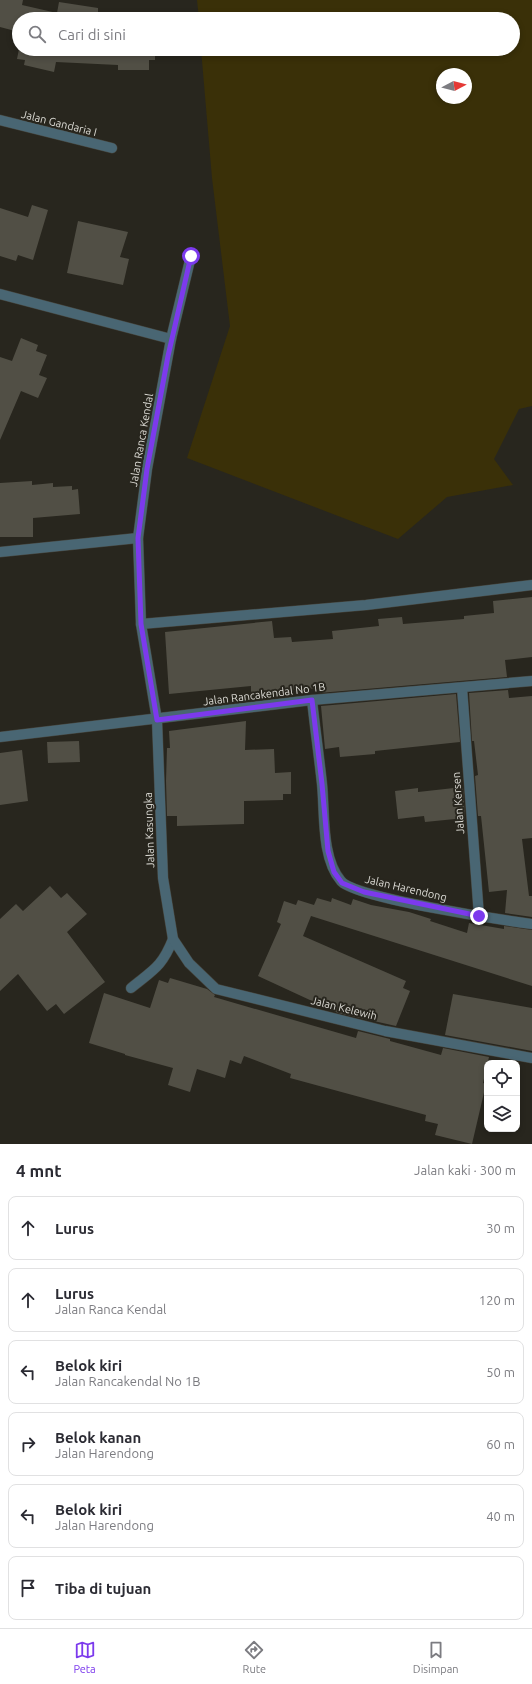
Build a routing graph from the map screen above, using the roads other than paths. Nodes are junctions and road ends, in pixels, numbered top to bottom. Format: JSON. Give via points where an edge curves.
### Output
{"nodes":[{"id":1,"x":0,"y":120,"type":"edge"},
{"id":2,"x":112,"y":148,"type":"dead end"},
{"id":3,"x":191,"y":256,"type":"dead end"},
{"id":4,"x":0,"y":294,"type":"edge"},
{"id":5,"x":171,"y":340,"type":"junction"},
{"id":6,"x":138,"y":538,"type":"junction"},
{"id":7,"x":0,"y":552,"type":"edge"},
{"id":8,"x":532,"y":585,"type":"edge"},
{"id":9,"x":141,"y":624,"type":"junction"},
{"id":10,"x":532,"y":681,"type":"edge"},
{"id":11,"x":462,"y":688,"type":"junction"},
{"id":12,"x":312,"y":700,"type":"junction"},
{"id":13,"x":157,"y":720,"type":"junction"},
{"id":14,"x":0,"y":737,"type":"edge"},
{"id":15,"x":479,"y":916,"type":"junction"},
{"id":16,"x":532,"y":924,"type":"edge"},
{"id":17,"x":173,"y":939,"type":"junction"},
{"id":18,"x":131,"y":988,"type":"dead end"},
{"id":19,"x":532,"y":1058,"type":"edge"}],
"edges":[{"from":1,"to":2,"type":"street","name":"Jalan Gandaria I"},
{"from":3,"to":5,"type":"street","name":"Jalan Ranca Kendal"},
{"from":4,"to":5,"type":"street"},
{"from":5,"to":6,"type":"street","name":"Jalan Ranca Kendal","via":[[147,469]]},
{"from":6,"to":7,"type":"street"},
{"from":6,"to":9,"type":"street","name":"Jalan Ranca Kendal"},
{"from":8,"to":9,"type":"street","via":[[366,605]]},
{"from":9,"to":13,"type":"street","name":"Jalan Ranca Kendal"},
{"from":10,"to":11,"type":"street","name":"Jalan Rancakendal No 1B"},
{"from":11,"to":12,"type":"street","name":"Jalan Rancakendal No 1B"},
{"from":11,"to":15,"type":"street","name":"Jalan Kersen"},
{"from":12,"to":13,"type":"street","name":"Jalan Rancakendal No 1B"},
{"from":12,"to":15,"type":"street","name":"Jalan Harendong","via":[[328,851],[334,872],[342,883],[364,892]]},
{"from":13,"to":14,"type":"street","name":"Jalan Rancakendal No 1B"},
{"from":13,"to":17,"type":"street","name":"Jalan Kasungka","via":[[163,878]]},
{"from":15,"to":16,"type":"street","name":"Jalan Harendong"},
{"from":17,"to":18,"type":"street","via":[[166,957],[156,969]]},
{"from":17,"to":19,"type":"street","name":"Jalan Kelewih","via":[[188,963],[216,989],[385,1031]]}]}
